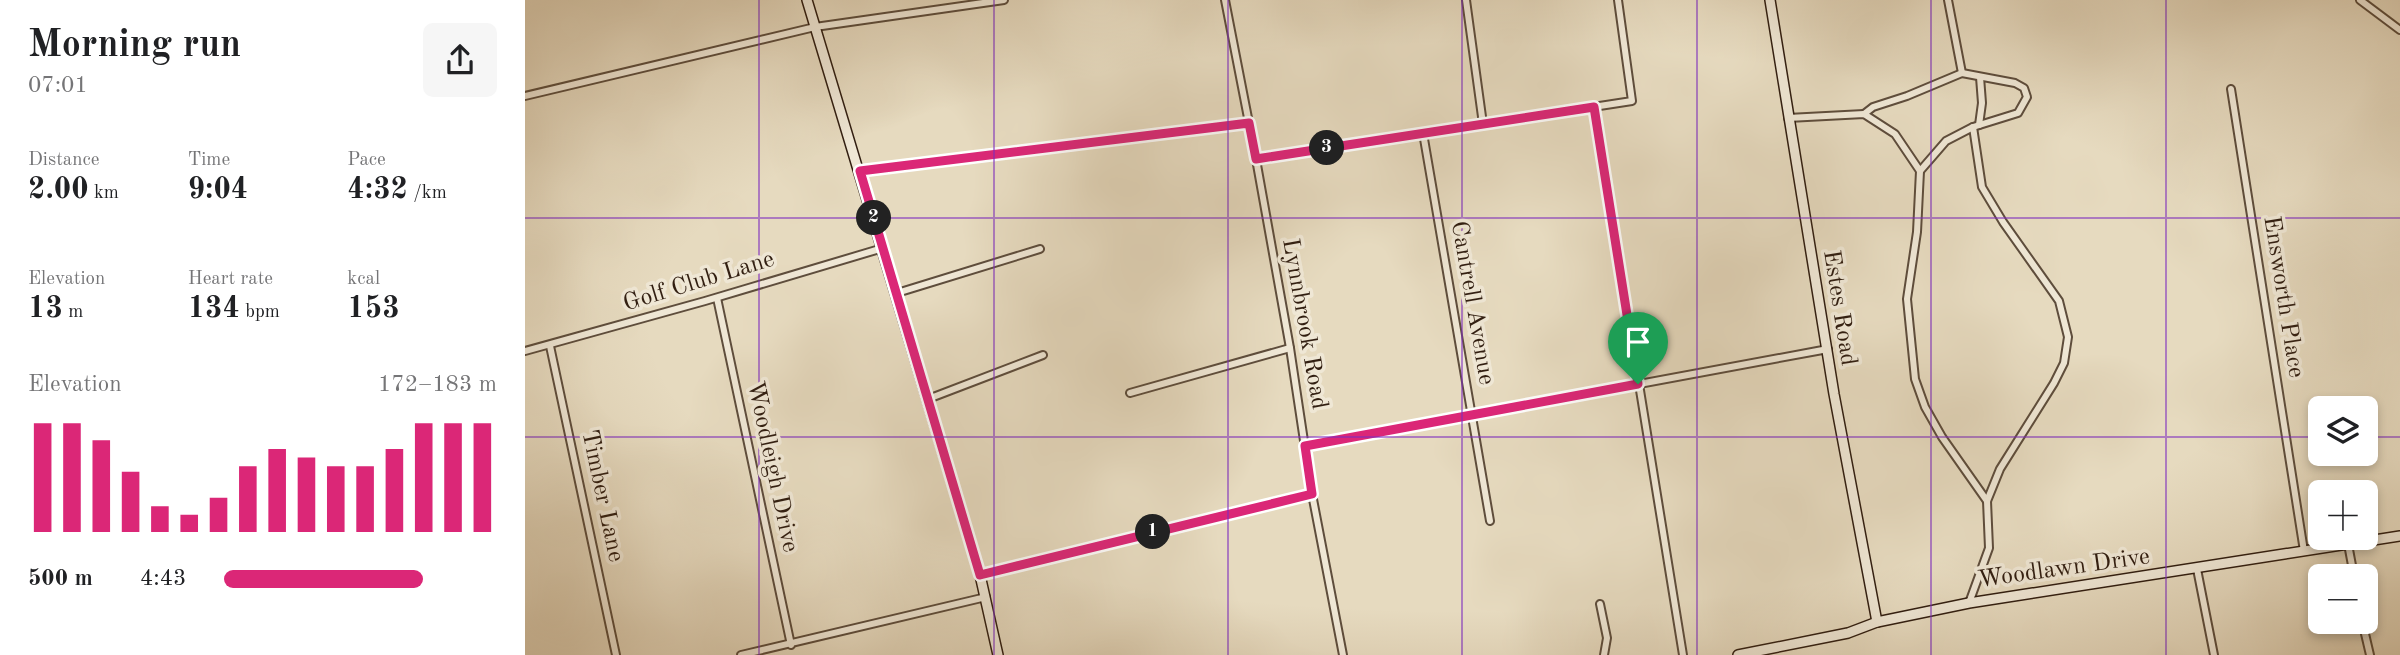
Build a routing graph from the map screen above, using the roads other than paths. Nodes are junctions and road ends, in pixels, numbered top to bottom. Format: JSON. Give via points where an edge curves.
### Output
{"nodes":[{"id":1,"x":807,"y":0,"type":"edge"},
{"id":2,"x":1004,"y":0,"type":"edge"},
{"id":3,"x":1225,"y":0,"type":"edge"},
{"id":4,"x":1466,"y":0,"type":"edge"},
{"id":5,"x":1618,"y":0,"type":"edge"},
{"id":6,"x":1770,"y":0,"type":"edge"},
{"id":7,"x":1948,"y":0,"type":"edge"},
{"id":8,"x":2360,"y":0,"type":"edge"},
{"id":9,"x":815,"y":27,"type":"junction"},
{"id":10,"x":2400,"y":30,"type":"edge"},
{"id":11,"x":1962,"y":73,"type":"junction"},
{"id":12,"x":1980,"y":77,"type":"junction"},
{"id":13,"x":2231,"y":89,"type":"dead end"},
{"id":14,"x":525,"y":96,"type":"edge"},
{"id":15,"x":1594,"y":107,"type":"junction"},
{"id":16,"x":1864,"y":114,"type":"junction"},
{"id":17,"x":1788,"y":118,"type":"junction"},
{"id":18,"x":1249,"y":123,"type":"junction"},
{"id":19,"x":1483,"y":124,"type":"junction"},
{"id":20,"x":1976,"y":126,"type":"junction"},
{"id":21,"x":1423,"y":134,"type":"junction"},
{"id":22,"x":1256,"y":159,"type":"junction"},
{"id":23,"x":860,"y":171,"type":"junction"},
{"id":24,"x":1920,"y":171,"type":"junction"},
{"id":25,"x":883,"y":248,"type":"junction"},
{"id":26,"x":1040,"y":249,"type":"dead end"},
{"id":27,"x":897,"y":293,"type":"junction"},
{"id":28,"x":717,"y":298,"type":"junction"},
{"id":29,"x":550,"y":346,"type":"junction"},
{"id":30,"x":1290,"y":348,"type":"junction"},
{"id":31,"x":1828,"y":349,"type":"junction"},
{"id":32,"x":525,"y":351,"type":"edge"},
{"id":33,"x":1043,"y":355,"type":"dead end"},
{"id":34,"x":1638,"y":384,"type":"junction"},
{"id":35,"x":1130,"y":393,"type":"dead end"},
{"id":36,"x":928,"y":399,"type":"junction"},
{"id":37,"x":1472,"y":416,"type":"junction"},
{"id":38,"x":1305,"y":446,"type":"junction"},
{"id":39,"x":1312,"y":494,"type":"junction"},
{"id":40,"x":1987,"y":501,"type":"junction"},
{"id":41,"x":1490,"y":521,"type":"dead end"},
{"id":42,"x":2400,"y":536,"type":"edge"},
{"id":43,"x":2378,"y":539,"type":"edge"},
{"id":44,"x":2310,"y":550,"type":"edge"},
{"id":45,"x":2304,"y":551,"type":"junction"},
{"id":46,"x":2197,"y":569,"type":"junction"},
{"id":47,"x":980,"y":575,"type":"junction"},
{"id":48,"x":986,"y":597,"type":"junction"},
{"id":49,"x":1969,"y":603,"type":"junction"},
{"id":50,"x":1599,"y":604,"type":"dead end"},
{"id":51,"x":1877,"y":622,"type":"junction"},
{"id":52,"x":2365,"y":634,"type":"edge"},
{"id":53,"x":791,"y":645,"type":"junction"},
{"id":54,"x":616,"y":655,"type":"edge"},
{"id":55,"x":741,"y":655,"type":"edge"},
{"id":56,"x":998,"y":655,"type":"edge"},
{"id":57,"x":1343,"y":655,"type":"edge"},
{"id":58,"x":1604,"y":655,"type":"edge"},
{"id":59,"x":1683,"y":655,"type":"edge"},
{"id":60,"x":1738,"y":655,"type":"edge"},
{"id":61,"x":2214,"y":655,"type":"edge"},
{"id":62,"x":2370,"y":655,"type":"edge"}],
"edges":[{"from":1,"to":9,"type":"street"},
{"from":2,"to":9,"type":"street"},
{"from":3,"to":18,"type":"street","name":"Lynnbrook Road"},
{"from":4,"to":19,"type":"street"},
{"from":5,"to":15,"type":"street","via":[[1632,101]]},
{"from":6,"to":17,"type":"street","name":"Estes Road"},
{"from":7,"to":11,"type":"street"},
{"from":8,"to":10,"type":"street"},
{"from":9,"to":14,"type":"street"},
{"from":9,"to":23,"type":"street"},
{"from":11,"to":12,"type":"street"},
{"from":11,"to":16,"type":"street"},
{"from":12,"to":20,"type":"street","via":[[1982,103]]},
{"from":12,"to":20,"type":"street","via":[[2015,83],[2024,88],[2027,97],[2018,113]]},
{"from":13,"to":45,"type":"street","name":"Ensworth Place"},
{"from":15,"to":19,"type":"street"},
{"from":15,"to":34,"type":"street"},
{"from":16,"to":17,"type":"street"},
{"from":16,"to":24,"type":"street","via":[[1895,134]]},
{"from":17,"to":31,"type":"street","name":"Estes Road"},
{"from":18,"to":22,"type":"street","name":"Lynnbrook Road"},
{"from":18,"to":23,"type":"street"},
{"from":19,"to":21,"type":"street"},
{"from":20,"to":24,"type":"street","via":[[1946,141]]},
{"from":20,"to":40,"type":"street","via":[[1982,187],[2059,300],[2068,337],[2054,383],[2000,469]]},
{"from":21,"to":22,"type":"street"},
{"from":21,"to":37,"type":"street","name":"Cantrell Avenue"},
{"from":22,"to":30,"type":"street","name":"Lynnbrook Road"},
{"from":23,"to":25,"type":"street"},
{"from":24,"to":40,"type":"street","via":[[1907,299],[1915,379],[1942,437]]},
{"from":25,"to":27,"type":"street"},
{"from":25,"to":28,"type":"street","name":"Golf Club Lane"},
{"from":26,"to":27,"type":"street"},
{"from":27,"to":36,"type":"street"},
{"from":28,"to":29,"type":"street","name":"Golf Club Lane"},
{"from":28,"to":53,"type":"street","name":"Woodleigh Drive"},
{"from":29,"to":32,"type":"street","name":"Golf Club Lane"},
{"from":29,"to":54,"type":"street","name":"Timber Lane"},
{"from":30,"to":35,"type":"street"},
{"from":30,"to":38,"type":"street","name":"Lynnbrook Road"},
{"from":31,"to":34,"type":"street"},
{"from":31,"to":51,"type":"street","name":"Estes Road"},
{"from":33,"to":36,"type":"street"},
{"from":34,"to":37,"type":"street"},
{"from":34,"to":59,"type":"street"},
{"from":36,"to":47,"type":"street"},
{"from":37,"to":38,"type":"street"},
{"from":37,"to":41,"type":"street","name":"Cantrell Avenue"},
{"from":38,"to":39,"type":"street","name":"Lynnbrook Road"},
{"from":39,"to":47,"type":"street"},
{"from":39,"to":57,"type":"street","name":"Lynnbrook Road"},
{"from":40,"to":49,"type":"street","via":[[1989,548]]},
{"from":42,"to":43,"type":"street","name":"Woodlawn Drive"},
{"from":44,"to":45,"type":"street","name":"Woodlawn Drive"},
{"from":45,"to":46,"type":"street","name":"Woodlawn Drive"},
{"from":46,"to":49,"type":"street","name":"Woodlawn Drive"},
{"from":46,"to":61,"type":"street"},
{"from":47,"to":48,"type":"street"},
{"from":48,"to":53,"type":"street"},
{"from":48,"to":56,"type":"street"},
{"from":49,"to":51,"type":"street","name":"Woodlawn Drive"},
{"from":50,"to":58,"type":"street","via":[[1607,638]]},
{"from":51,"to":60,"type":"street","name":"Woodlawn Drive","via":[[1848,633]]},
{"from":52,"to":62,"type":"street"},
{"from":53,"to":55,"type":"street"}]}
